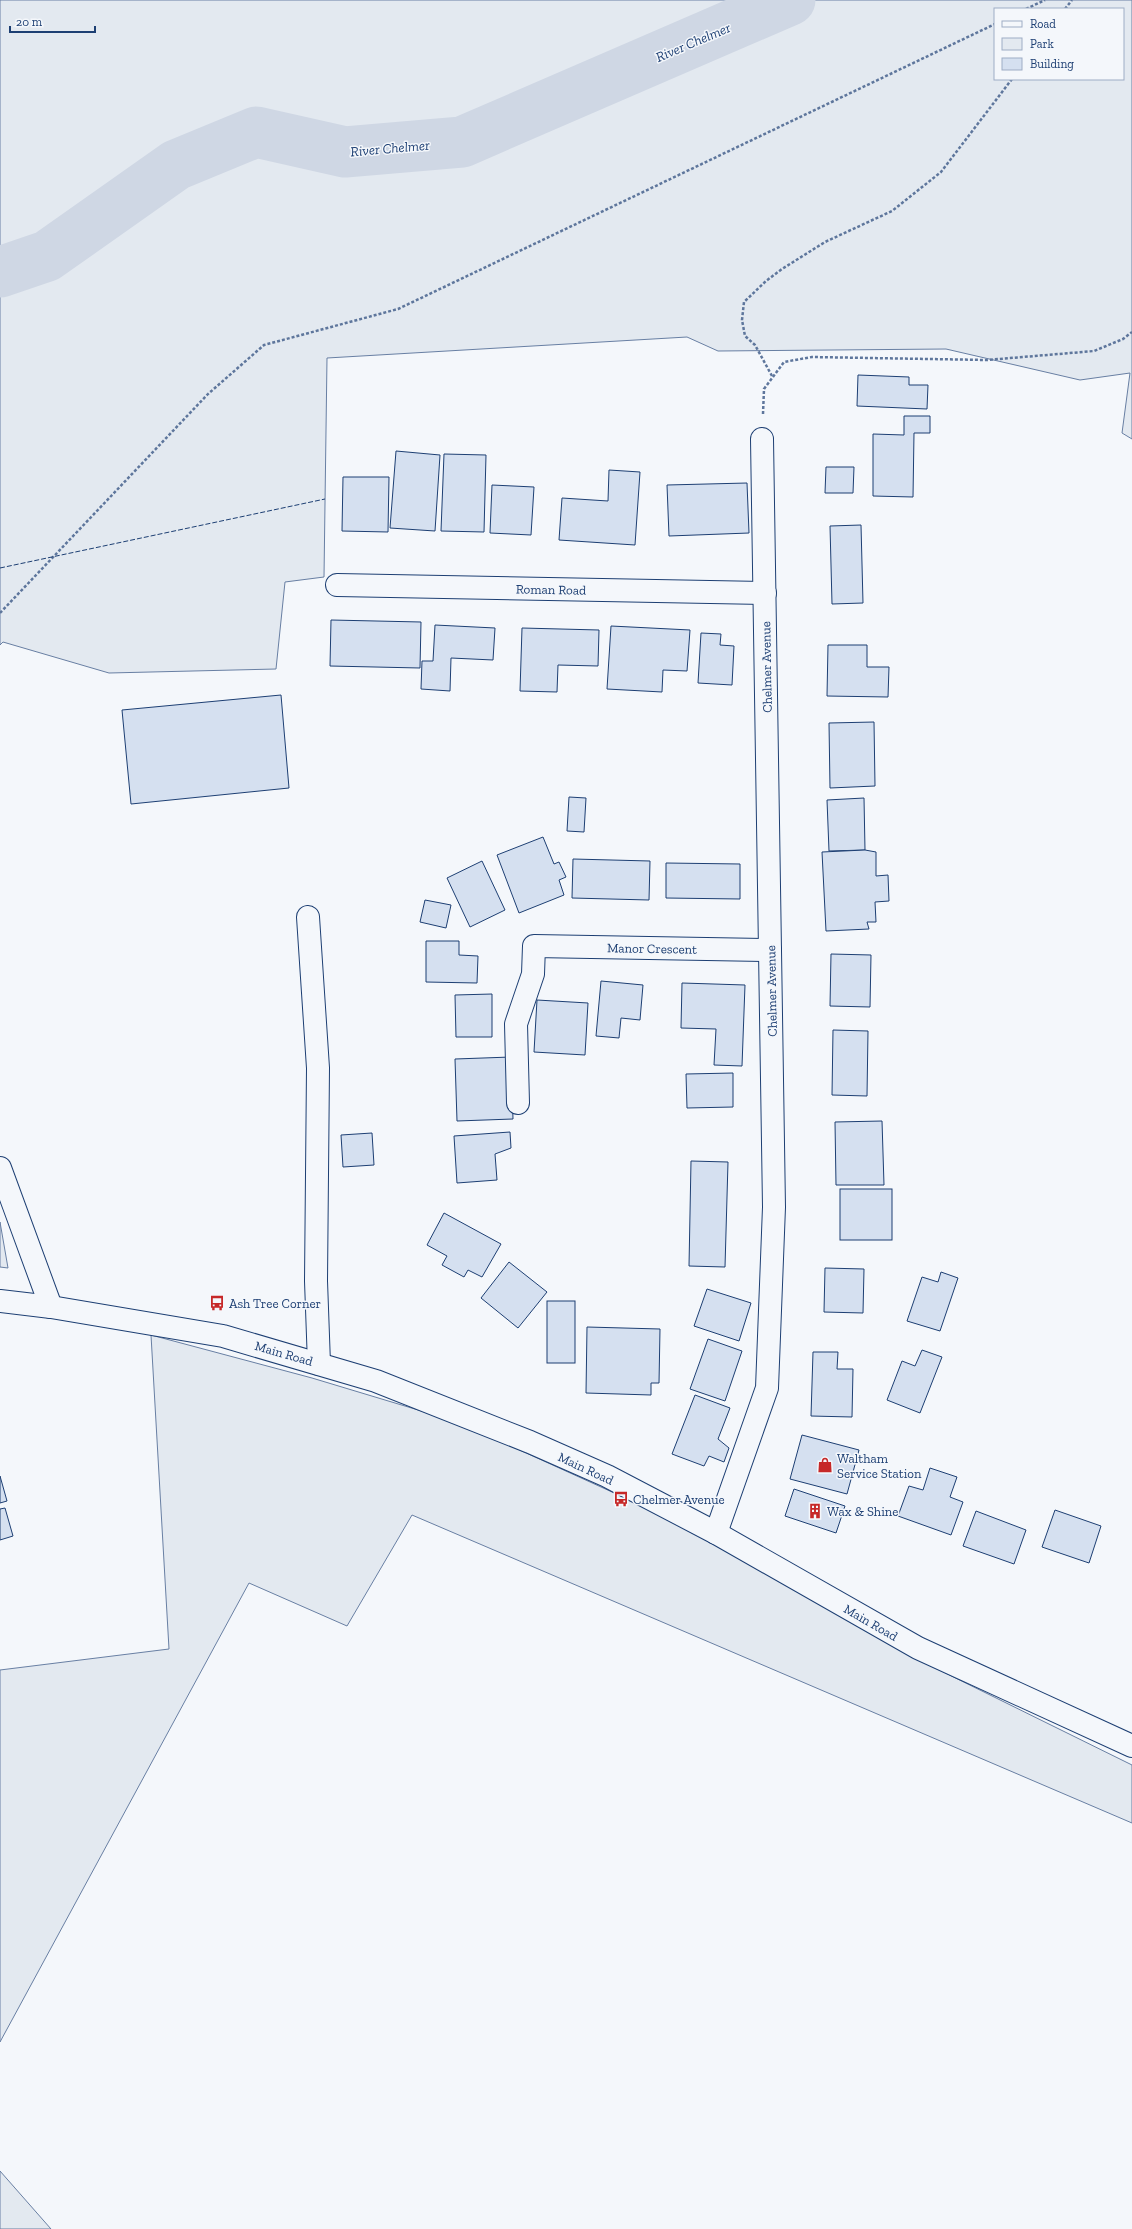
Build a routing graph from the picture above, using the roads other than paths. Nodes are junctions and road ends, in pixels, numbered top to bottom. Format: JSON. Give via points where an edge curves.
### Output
{"nodes":[{"id":1,"x":762,"y":439,"type":"road end"},
{"id":2,"x":337,"y":585,"type":"dead end"},
{"id":3,"x":765,"y":593,"type":"junction"},
{"id":4,"x":308,"y":917,"type":"dead end"},
{"id":5,"x":770,"y":950,"type":"junction"},
{"id":6,"x":518,"y":1103,"type":"dead end"},
{"id":7,"x":0,"y":1168,"type":"edge"},
{"id":8,"x":0,"y":1301,"type":"edge"},
{"id":9,"x":51,"y":1307,"type":"junction"},
{"id":10,"x":319,"y":1364,"type":"junction"},
{"id":11,"x":716,"y":1533,"type":"junction"},
{"id":12,"x":1132,"y":1746,"type":"edge"}],
"edges":[{"from":1,"to":3,"type":"street","name":"Chelmer Avenue"},
{"from":2,"to":3,"type":"street","name":"Roman Road"},
{"from":3,"to":5,"type":"street","name":"Chelmer Avenue"},
{"from":4,"to":10,"type":"street","via":[[318,1068],[316,1281]]},
{"from":5,"to":6,"type":"street","name":"Manor Crescent","via":[[534,946],[533,974],[516,1024]]},
{"from":5,"to":11,"type":"street","name":"Chelmer Avenue","via":[[774,1207],[767,1388]]},
{"from":7,"to":9,"type":"street"},
{"from":8,"to":9,"type":"street","name":"Main Road"},
{"from":9,"to":10,"type":"street","name":"Main Road","via":[[223,1336]]},
{"from":10,"to":11,"type":"street","name":"Main Road","via":[[376,1380],[530,1442],[607,1476]]},
{"from":11,"to":12,"type":"street","name":"Main Road","via":[[918,1648]]}]}
